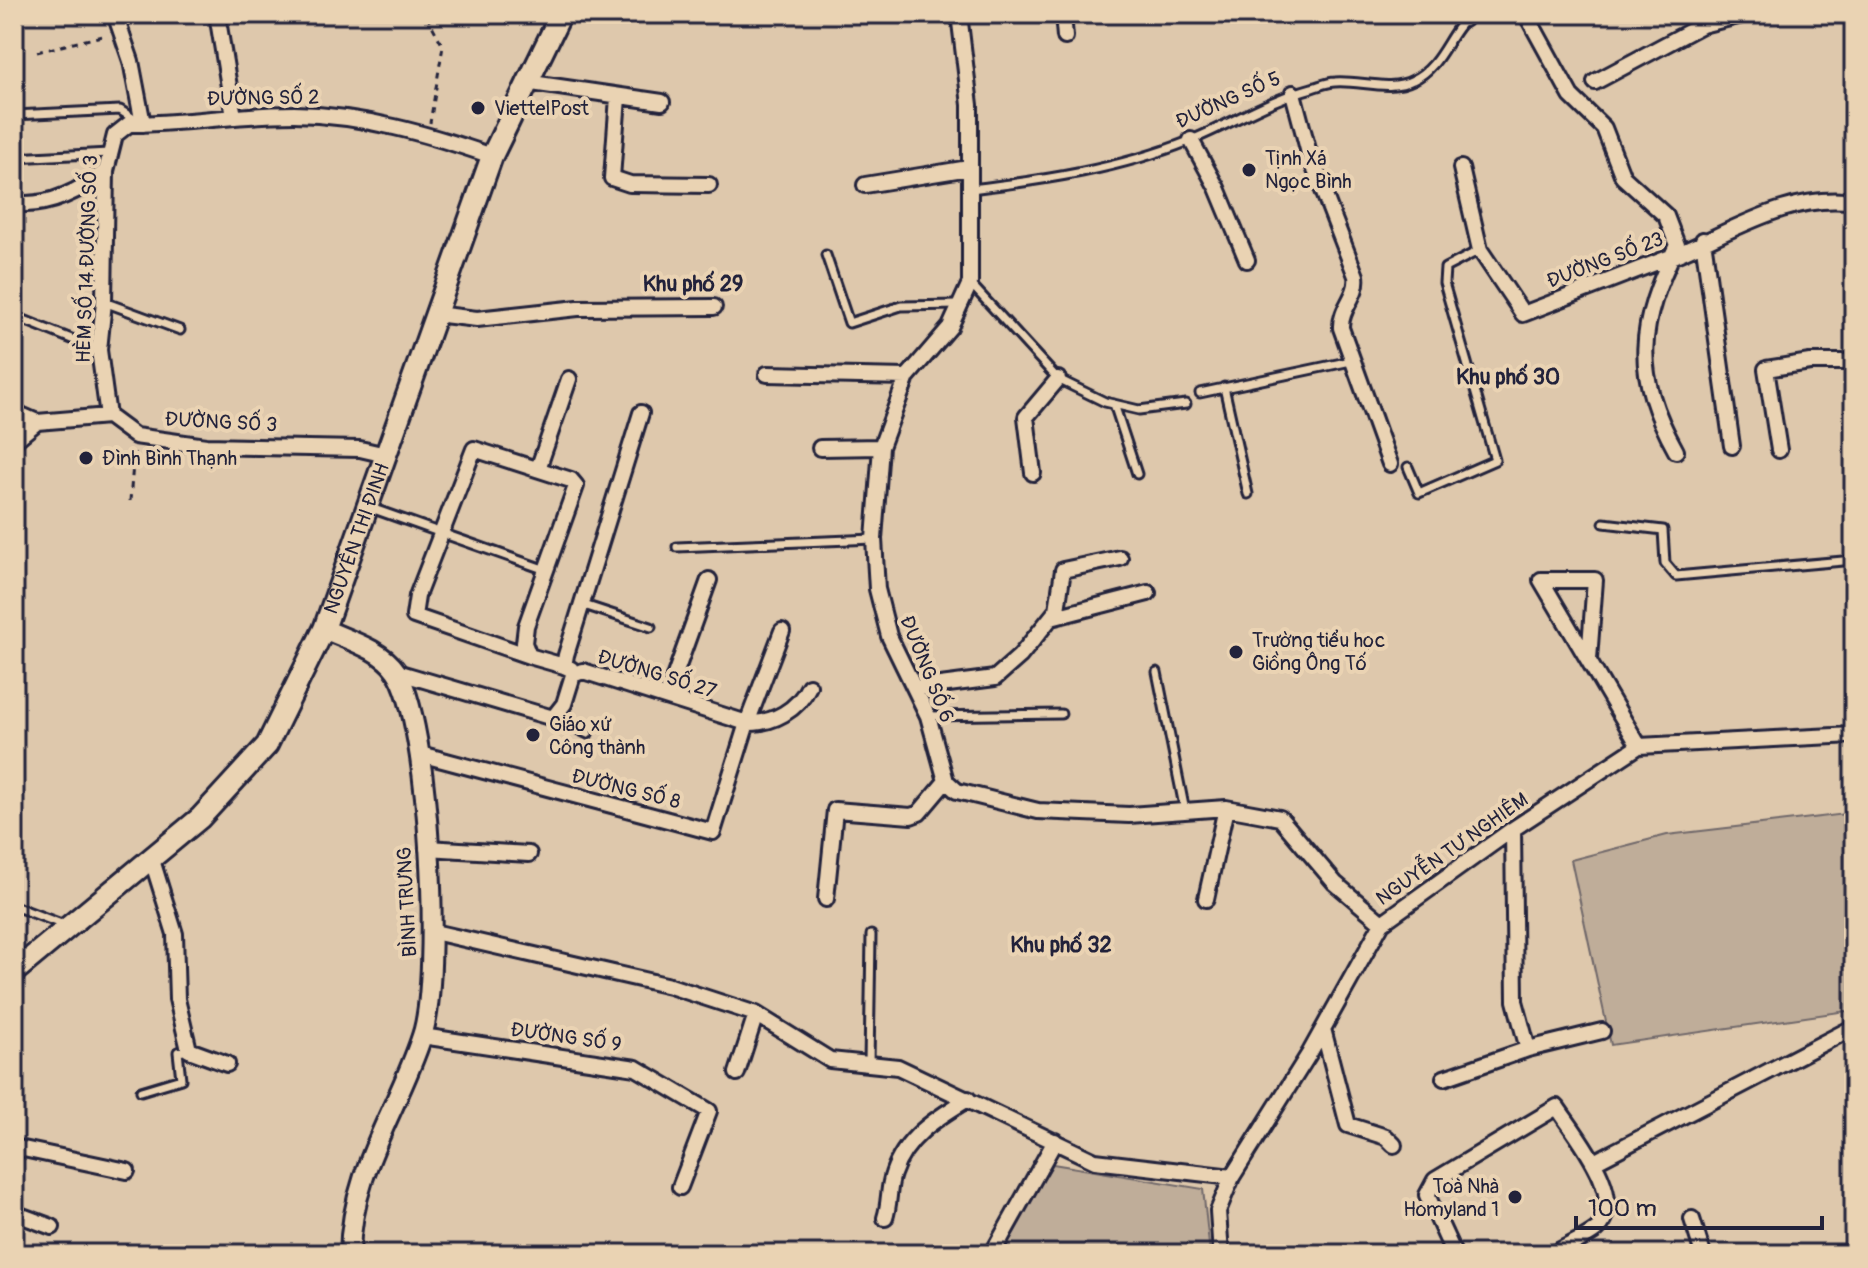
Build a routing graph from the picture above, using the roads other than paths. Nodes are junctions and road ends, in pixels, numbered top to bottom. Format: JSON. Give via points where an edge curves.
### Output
{"nodes":[{"id":1,"x":115,"y":14,"type":"edge"},
{"id":2,"x":217,"y":14,"type":"edge"},
{"id":3,"x":560,"y":14,"type":"edge"},
{"id":4,"x":959,"y":14,"type":"edge"},
{"id":5,"x":1063,"y":14,"type":"edge"},
{"id":6,"x":1526,"y":14,"type":"edge"},
{"id":7,"x":1746,"y":14,"type":"edge"},
{"id":8,"x":1465,"y":16,"type":"edge"},
{"id":9,"x":1065,"y":37,"type":"dead end"},
{"id":10,"x":525,"y":82,"type":"junction"},
{"id":11,"x":1595,"y":82,"type":"dead end"},
{"id":12,"x":1293,"y":93,"type":"junction"},
{"id":13,"x":618,"y":97,"type":"junction"},
{"id":14,"x":662,"y":102,"type":"dead end"},
{"id":15,"x":14,"y":115,"type":"edge"},
{"id":16,"x":234,"y":117,"type":"junction"},
{"id":17,"x":143,"y":124,"type":"junction"},
{"id":18,"x":1191,"y":140,"type":"junction"},
{"id":19,"x":109,"y":153,"type":"junction"},
{"id":20,"x":492,"y":156,"type":"junction"},
{"id":21,"x":14,"y":158,"type":"edge"},
{"id":22,"x":969,"y":168,"type":"junction"},
{"id":23,"x":1461,"y":168,"type":"dead end"},
{"id":24,"x":106,"y":171,"type":"junction"},
{"id":25,"x":709,"y":185,"type":"dead end"},
{"id":26,"x":865,"y":185,"type":"dead end"},
{"id":27,"x":971,"y":189,"type":"junction"},
{"id":28,"x":1854,"y":202,"type":"edge"},
{"id":29,"x":14,"y":203,"type":"edge"},
{"id":30,"x":1703,"y":240,"type":"junction"},
{"id":31,"x":1480,"y":250,"type":"junction"},
{"id":32,"x":826,"y":255,"type":"dead end"},
{"id":33,"x":1671,"y":257,"type":"junction"},
{"id":34,"x":1247,"y":260,"type":"dead end"},
{"id":35,"x":970,"y":283,"type":"junction"},
{"id":36,"x":104,"y":302,"type":"junction"},
{"id":37,"x":961,"y":305,"type":"junction"},
{"id":38,"x":714,"y":307,"type":"dead end"},
{"id":39,"x":435,"y":314,"type":"junction"},
{"id":40,"x":14,"y":316,"type":"edge"},
{"id":41,"x":180,"y":330,"type":"dead end"},
{"id":42,"x":99,"y":350,"type":"junction"},
{"id":43,"x":1351,"y":361,"type":"junction"},
{"id":44,"x":1854,"y":362,"type":"edge"},
{"id":45,"x":767,"y":374,"type":"dead end"},
{"id":46,"x":907,"y":377,"type":"junction"},
{"id":47,"x":569,"y":379,"type":"dead end"},
{"id":48,"x":1058,"y":379,"type":"junction"},
{"id":49,"x":1224,"y":387,"type":"junction"},
{"id":50,"x":1200,"y":393,"type":"dead end"},
{"id":51,"x":1114,"y":404,"type":"junction"},
{"id":52,"x":1186,"y":404,"type":"dead end"},
{"id":53,"x":14,"y":412,"type":"edge"},
{"id":54,"x":641,"y":413,"type":"dead end"},
{"id":55,"x":108,"y":416,"type":"junction"},
{"id":56,"x":37,"y":422,"type":"junction"},
{"id":57,"x":14,"y":441,"type":"edge"},
{"id":58,"x":1732,"y":446,"type":"dead end"},
{"id":59,"x":881,"y":447,"type":"junction"},
{"id":60,"x":820,"y":448,"type":"dead end"},
{"id":61,"x":1779,"y":450,"type":"dead end"},
{"id":62,"x":1676,"y":451,"type":"dead end"},
{"id":63,"x":386,"y":455,"type":"junction"},
{"id":64,"x":1390,"y":464,"type":"dead end"},
{"id":65,"x":1408,"y":467,"type":"dead end"},
{"id":66,"x":538,"y":469,"type":"junction"},
{"id":67,"x":1033,"y":473,"type":"dead end"},
{"id":68,"x":1137,"y":474,"type":"dead end"},
{"id":69,"x":1248,"y":494,"type":"dead end"},
{"id":70,"x":368,"y":507,"type":"junction"},
{"id":71,"x":1604,"y":523,"type":"dead end"},
{"id":72,"x":441,"y":533,"type":"junction"},
{"id":73,"x":874,"y":539,"type":"junction"},
{"id":74,"x":677,"y":547,"type":"dead end"},
{"id":75,"x":1120,"y":558,"type":"dead end"},
{"id":76,"x":1854,"y":560,"type":"edge"},
{"id":77,"x":546,"y":570,"type":"junction"},
{"id":78,"x":709,"y":580,"type":"dead end"},
{"id":79,"x":1148,"y":593,"type":"dead end"},
{"id":80,"x":581,"y":604,"type":"junction"},
{"id":81,"x":1051,"y":618,"type":"junction"},
{"id":82,"x":651,"y":627,"type":"dead end"},
{"id":83,"x":324,"y":629,"type":"junction"},
{"id":84,"x":782,"y":631,"type":"dead end"},
{"id":85,"x":529,"y":656,"type":"junction"},
{"id":86,"x":1589,"y":659,"type":"junction"},
{"id":87,"x":571,"y":670,"type":"junction"},
{"id":88,"x":397,"y":672,"type":"junction"},
{"id":89,"x":1157,"y":672,"type":"dead end"},
{"id":90,"x":809,"y":686,"type":"dead end"},
{"id":91,"x":917,"y":688,"type":"junction"},
{"id":92,"x":667,"y":697,"type":"junction"},
{"id":93,"x":1061,"y":714,"type":"dead end"},
{"id":94,"x":928,"y":716,"type":"junction"},
{"id":95,"x":553,"y":718,"type":"junction"},
{"id":96,"x":747,"y":723,"type":"junction"},
{"id":97,"x":588,"y":734,"type":"dead end"},
{"id":98,"x":1854,"y":735,"type":"edge"},
{"id":99,"x":1639,"y":746,"type":"junction"},
{"id":100,"x":420,"y":754,"type":"junction"},
{"id":101,"x":946,"y":781,"type":"junction"},
{"id":102,"x":1226,"y":808,"type":"junction"},
{"id":103,"x":1185,"y":811,"type":"junction"},
{"id":104,"x":1513,"y":829,"type":"junction"},
{"id":105,"x":427,"y":848,"type":"junction"},
{"id":106,"x":529,"y":854,"type":"dead end"},
{"id":107,"x":152,"y":860,"type":"junction"},
{"id":108,"x":826,"y":899,"type":"dead end"},
{"id":109,"x":1206,"y":899,"type":"dead end"},
{"id":110,"x":14,"y":906,"type":"edge"},
{"id":111,"x":1382,"y":923,"type":"junction"},
{"id":112,"x":68,"y":927,"type":"junction"},
{"id":113,"x":434,"y":932,"type":"junction"},
{"id":114,"x":871,"y":935,"type":"dead end"},
{"id":115,"x":14,"y":972,"type":"edge"},
{"id":116,"x":756,"y":1014,"type":"junction"},
{"id":117,"x":1854,"y":1027,"type":"edge"},
{"id":118,"x":1323,"y":1029,"type":"junction"},
{"id":119,"x":1602,"y":1031,"type":"dead end"},
{"id":120,"x":422,"y":1036,"type":"junction"},
{"id":121,"x":1528,"y":1049,"type":"junction"},
{"id":122,"x":189,"y":1050,"type":"junction"},
{"id":123,"x":227,"y":1064,"type":"dead end"},
{"id":124,"x":869,"y":1064,"type":"junction"},
{"id":125,"x":737,"y":1073,"type":"dead end"},
{"id":126,"x":1444,"y":1078,"type":"dead end"},
{"id":127,"x":141,"y":1091,"type":"dead end"},
{"id":128,"x":968,"y":1099,"type":"junction"},
{"id":129,"x":1055,"y":1141,"type":"junction"},
{"id":130,"x":1394,"y":1145,"type":"dead end"},
{"id":131,"x":14,"y":1147,"type":"edge"},
{"id":132,"x":1594,"y":1162,"type":"junction"},
{"id":133,"x":127,"y":1171,"type":"dead end"},
{"id":134,"x":1232,"y":1177,"type":"junction"},
{"id":135,"x":680,"y":1187,"type":"dead end"},
{"id":136,"x":14,"y":1213,"type":"edge"},
{"id":137,"x":885,"y":1218,"type":"dead end"},
{"id":138,"x":1692,"y":1219,"type":"dead end"},
{"id":139,"x":52,"y":1227,"type":"dead end"},
{"id":140,"x":350,"y":1254,"type":"edge"},
{"id":141,"x":992,"y":1254,"type":"edge"},
{"id":142,"x":1221,"y":1254,"type":"edge"},
{"id":143,"x":1454,"y":1254,"type":"edge"},
{"id":144,"x":1553,"y":1254,"type":"edge"},
{"id":145,"x":1703,"y":1254,"type":"edge"}],
"edges":[{"from":1,"to":17,"type":"street"},
{"from":2,"to":16,"type":"street"},
{"from":3,"to":10,"type":"main road","name":"NGUYỄN THỊ ĐỊNH"},
{"from":4,"to":22,"type":"street","name":"ĐƯỜNG SỐ 6","via":[[970,105]]},
{"from":5,"to":9,"type":"street"},
{"from":6,"to":33,"type":"street","via":[[1571,96],[1604,128],[1623,177],[1666,216],[1677,245]]},
{"from":7,"to":11,"type":"street","via":[[1702,25]]},
{"from":8,"to":12,"type":"lane","name":"ĐƯỜNG SỐ 5","via":[[1435,65],[1412,82],[1334,82]]},
{"from":10,"to":13,"type":"street"},
{"from":10,"to":20,"type":"main road","name":"NGUYỄN THỊ ĐỊNH"},
{"from":12,"to":18,"type":"lane","name":"ĐƯỜNG SỐ 5"},
{"from":12,"to":43,"type":"street","via":[[1310,157],[1356,276],[1341,319]]},
{"from":13,"to":14,"type":"street"},
{"from":13,"to":25,"type":"street","via":[[612,178],[630,184]]},
{"from":15,"to":17,"type":"lane","via":[[120,110]]},
{"from":16,"to":17,"type":"street","name":"ĐƯỜNG SỐ 2"},
{"from":16,"to":20,"type":"street","name":"ĐƯỜNG SỐ 2","via":[[348,117],[429,134]]},
{"from":17,"to":19,"type":"street","name":"HÈM SỐ 14 ĐƯỜNG SỐ 3","via":[[129,124],[115,135]]},
{"from":18,"to":27,"type":"lane","name":"ĐƯỜNG SỐ 5","via":[[1124,163]]},
{"from":18,"to":34,"type":"street"},
{"from":19,"to":21,"type":"lane"},
{"from":19,"to":24,"type":"street","name":"HÈM SỐ 14 ĐƯỜNG SỐ 3"},
{"from":20,"to":39,"type":"main road","name":"NGUYỄN THỊ ĐỊNH"},
{"from":22,"to":26,"type":"street"},
{"from":22,"to":27,"type":"street","name":"ĐƯỜNG SỐ 6"},
{"from":23,"to":31,"type":"street","name":"ĐƯỜNG SỐ 23"},
{"from":24,"to":29,"type":"street","via":[[83,188],[48,200]]},
{"from":24,"to":36,"type":"street","name":"HÈM SỐ 14 ĐƯỜNG SỐ 3"},
{"from":27,"to":35,"type":"street","name":"ĐƯỜNG SỐ 6"},
{"from":28,"to":30,"type":"street","name":"ĐƯỜNG SỐ 23","via":[[1827,198],[1779,210]]},
{"from":30,"to":33,"type":"street","name":"ĐƯỜNG SỐ 23"},
{"from":30,"to":58,"type":"street"},
{"from":31,"to":33,"type":"street","name":"ĐƯỜNG SỐ 23","via":[[1523,314]]},
{"from":31,"to":65,"type":"lane","via":[[1445,268],[1444,283],[1495,460],[1419,493]]},
{"from":32,"to":37,"type":"lane","via":[[849,323],[901,306]]},
{"from":33,"to":62,"type":"street","via":[[1645,343],[1645,368],[1657,417]]},
{"from":35,"to":37,"type":"street","name":"ĐƯỜNG SỐ 6"},
{"from":35,"to":48,"type":"lane"},
{"from":36,"to":41,"type":"lane"},
{"from":36,"to":42,"type":"street","name":"HÈM SỐ 14 ĐƯỜNG SỐ 3"},
{"from":37,"to":46,"type":"street","name":"ĐƯỜNG SỐ 6","via":[[950,327]]},
{"from":38,"to":39,"type":"street","via":[[578,308],[477,319]]},
{"from":39,"to":63,"type":"main road","name":"NGUYỄN THỊ ĐỊNH"},
{"from":40,"to":42,"type":"lane"},
{"from":42,"to":55,"type":"street","name":"HÈM SỐ 14 ĐƯỜNG SỐ 3"},
{"from":43,"to":49,"type":"lane"},
{"from":43,"to":64,"type":"street"},
{"from":44,"to":61,"type":"street","via":[[1766,369]]},
{"from":45,"to":46,"type":"street"},
{"from":46,"to":59,"type":"street","name":"ĐƯỜNG SỐ 6"},
{"from":47,"to":66,"type":"street"},
{"from":48,"to":51,"type":"lane"},
{"from":48,"to":67,"type":"street","via":[[1026,417]]},
{"from":49,"to":50,"type":"lane"},
{"from":49,"to":69,"type":"lane"},
{"from":51,"to":52,"type":"lane","via":[[1139,410]]},
{"from":51,"to":68,"type":"lane"},
{"from":53,"to":56,"type":"street"},
{"from":54,"to":80,"type":"street"},
{"from":55,"to":56,"type":"street"},
{"from":55,"to":63,"type":"street","name":"ĐƯỜNG SỐ 3","via":[[135,436],[206,446],[344,447]]},
{"from":56,"to":57,"type":"street"},
{"from":59,"to":60,"type":"street"},
{"from":59,"to":73,"type":"street","name":"ĐƯỜNG SỐ 6"},
{"from":63,"to":70,"type":"main road","name":"NGUYỄN THỊ ĐỊNH"},
{"from":66,"to":72,"type":"street","via":[[474,449]]},
{"from":66,"to":77,"type":"street","via":[[576,486]]},
{"from":70,"to":72,"type":"lane"},
{"from":70,"to":83,"type":"main road","name":"NGUYỄN THỊ ĐỊNH"},
{"from":71,"to":76,"type":"lane","via":[[1663,530],[1665,563],[1676,576]]},
{"from":72,"to":77,"type":"lane"},
{"from":72,"to":85,"type":"street","via":[[414,616]]},
{"from":73,"to":74,"type":"lane"},
{"from":73,"to":91,"type":"street","name":"ĐƯỜNG SỐ 6","via":[[877,589],[889,636]]},
{"from":75,"to":81,"type":"street","via":[[1063,570]]},
{"from":77,"to":85,"type":"street","via":[[526,626]]},
{"from":78,"to":92,"type":"street"},
{"from":79,"to":81,"type":"street"},
{"from":80,"to":82,"type":"lane"},
{"from":80,"to":87,"type":"street"},
{"from":81,"to":91,"type":"street","via":[[995,678]]},
{"from":83,"to":88,"type":"street","via":[[388,660]]},
{"from":83,"to":107,"type":"main road","name":"NGUYỄN THỊ ĐỊNH","via":[[267,745],[200,818]]},
{"from":84,"to":96,"type":"street"},
{"from":85,"to":87,"type":"street"},
{"from":86,"to":86,"type":"street","via":[[1595,580],[1541,580],[1549,593]]},
{"from":86,"to":99,"type":"street"},
{"from":87,"to":92,"type":"street","name":"ĐƯỜNG SỐ 27"},
{"from":87,"to":95,"type":"street","name":"ĐƯỜNG SỐ 27","via":[[564,704]]},
{"from":88,"to":95,"type":"street"},
{"from":88,"to":100,"type":"street","name":"BÌNH TRƯNG","via":[[415,717]]},
{"from":89,"to":103,"type":"lane"},
{"from":90,"to":96,"type":"street","via":[[785,713]]},
{"from":91,"to":94,"type":"street","name":"ĐƯỜNG SỐ 6"},
{"from":92,"to":96,"type":"street","name":"ĐƯỜNG SỐ 27"},
{"from":93,"to":94,"type":"lane"},
{"from":94,"to":101,"type":"street","name":"ĐƯỜNG SỐ 6"},
{"from":95,"to":97,"type":"lane"},
{"from":96,"to":100,"type":"street","name":"ĐƯỜNG SỐ 8","via":[[713,832]]},
{"from":98,"to":99,"type":"street"},
{"from":99,"to":104,"type":"street","name":"NGUYỄN TƯ NGHIÊM"},
{"from":100,"to":105,"type":"street","name":"BÌNH TRƯNG"},
{"from":101,"to":103,"type":"street","via":[[957,791],[1038,811]]},
{"from":101,"to":108,"type":"street","via":[[911,816],[835,810]]},
{"from":102,"to":103,"type":"street"},
{"from":102,"to":109,"type":"street"},
{"from":102,"to":111,"type":"street","via":[[1280,818],[1335,883]]},
{"from":104,"to":111,"type":"street","name":"NGUYỄN TƯ NGHIÊM"},
{"from":104,"to":121,"type":"street","via":[[1515,1001]]},
{"from":105,"to":106,"type":"street"},
{"from":105,"to":113,"type":"street","name":"BÌNH TRƯNG"},
{"from":107,"to":112,"type":"main road","name":"NGUYỄN THỊ ĐỊNH"},
{"from":107,"to":122,"type":"street","via":[[175,934],[177,999]]},
{"from":110,"to":112,"type":"lane"},
{"from":111,"to":118,"type":"street","name":"NGUYỄN TƯ NGHIÊM"},
{"from":112,"to":115,"type":"main road","name":"NGUYỄN THỊ ĐỊNH"},
{"from":113,"to":116,"type":"street","via":[[670,986]]},
{"from":113,"to":120,"type":"street","name":"BÌNH TRƯNG"},
{"from":114,"to":124,"type":"lane"},
{"from":116,"to":124,"type":"street","via":[[830,1060]]},
{"from":116,"to":125,"type":"street"},
{"from":117,"to":132,"type":"street"},
{"from":118,"to":130,"type":"street","via":[[1348,1125],[1386,1137]]},
{"from":118,"to":134,"type":"street","name":"NGUYỄN TƯ NGHIÊM"},
{"from":119,"to":121,"type":"street"},
{"from":120,"to":135,"type":"street","name":"ĐƯỜNG SỐ 9","via":[[636,1068],[709,1111]]},
{"from":120,"to":140,"type":"street","name":"BÌNH TRƯNG","via":[[367,1163]]},
{"from":121,"to":126,"type":"street"},
{"from":122,"to":123,"type":"street"},
{"from":122,"to":127,"type":"lane","via":[[178,1052],[181,1079]]},
{"from":124,"to":128,"type":"street","via":[[898,1067]]},
{"from":128,"to":129,"type":"street"},
{"from":128,"to":137,"type":"street","via":[[933,1120],[902,1151],[891,1178],[892,1199]]},
{"from":129,"to":134,"type":"street","via":[[1095,1161]]},
{"from":129,"to":141,"type":"street"},
{"from":131,"to":133,"type":"street"},
{"from":132,"to":143,"type":"street","via":[[1557,1107],[1435,1180],[1427,1195]]},
{"from":132,"to":144,"type":"street","via":[[1606,1187],[1605,1214],[1598,1228]]},
{"from":134,"to":142,"type":"street","name":"NGUYỄN TƯ NGHIÊM","via":[[1218,1211]]},
{"from":136,"to":139,"type":"street"},
{"from":138,"to":145,"type":"street"}]}
